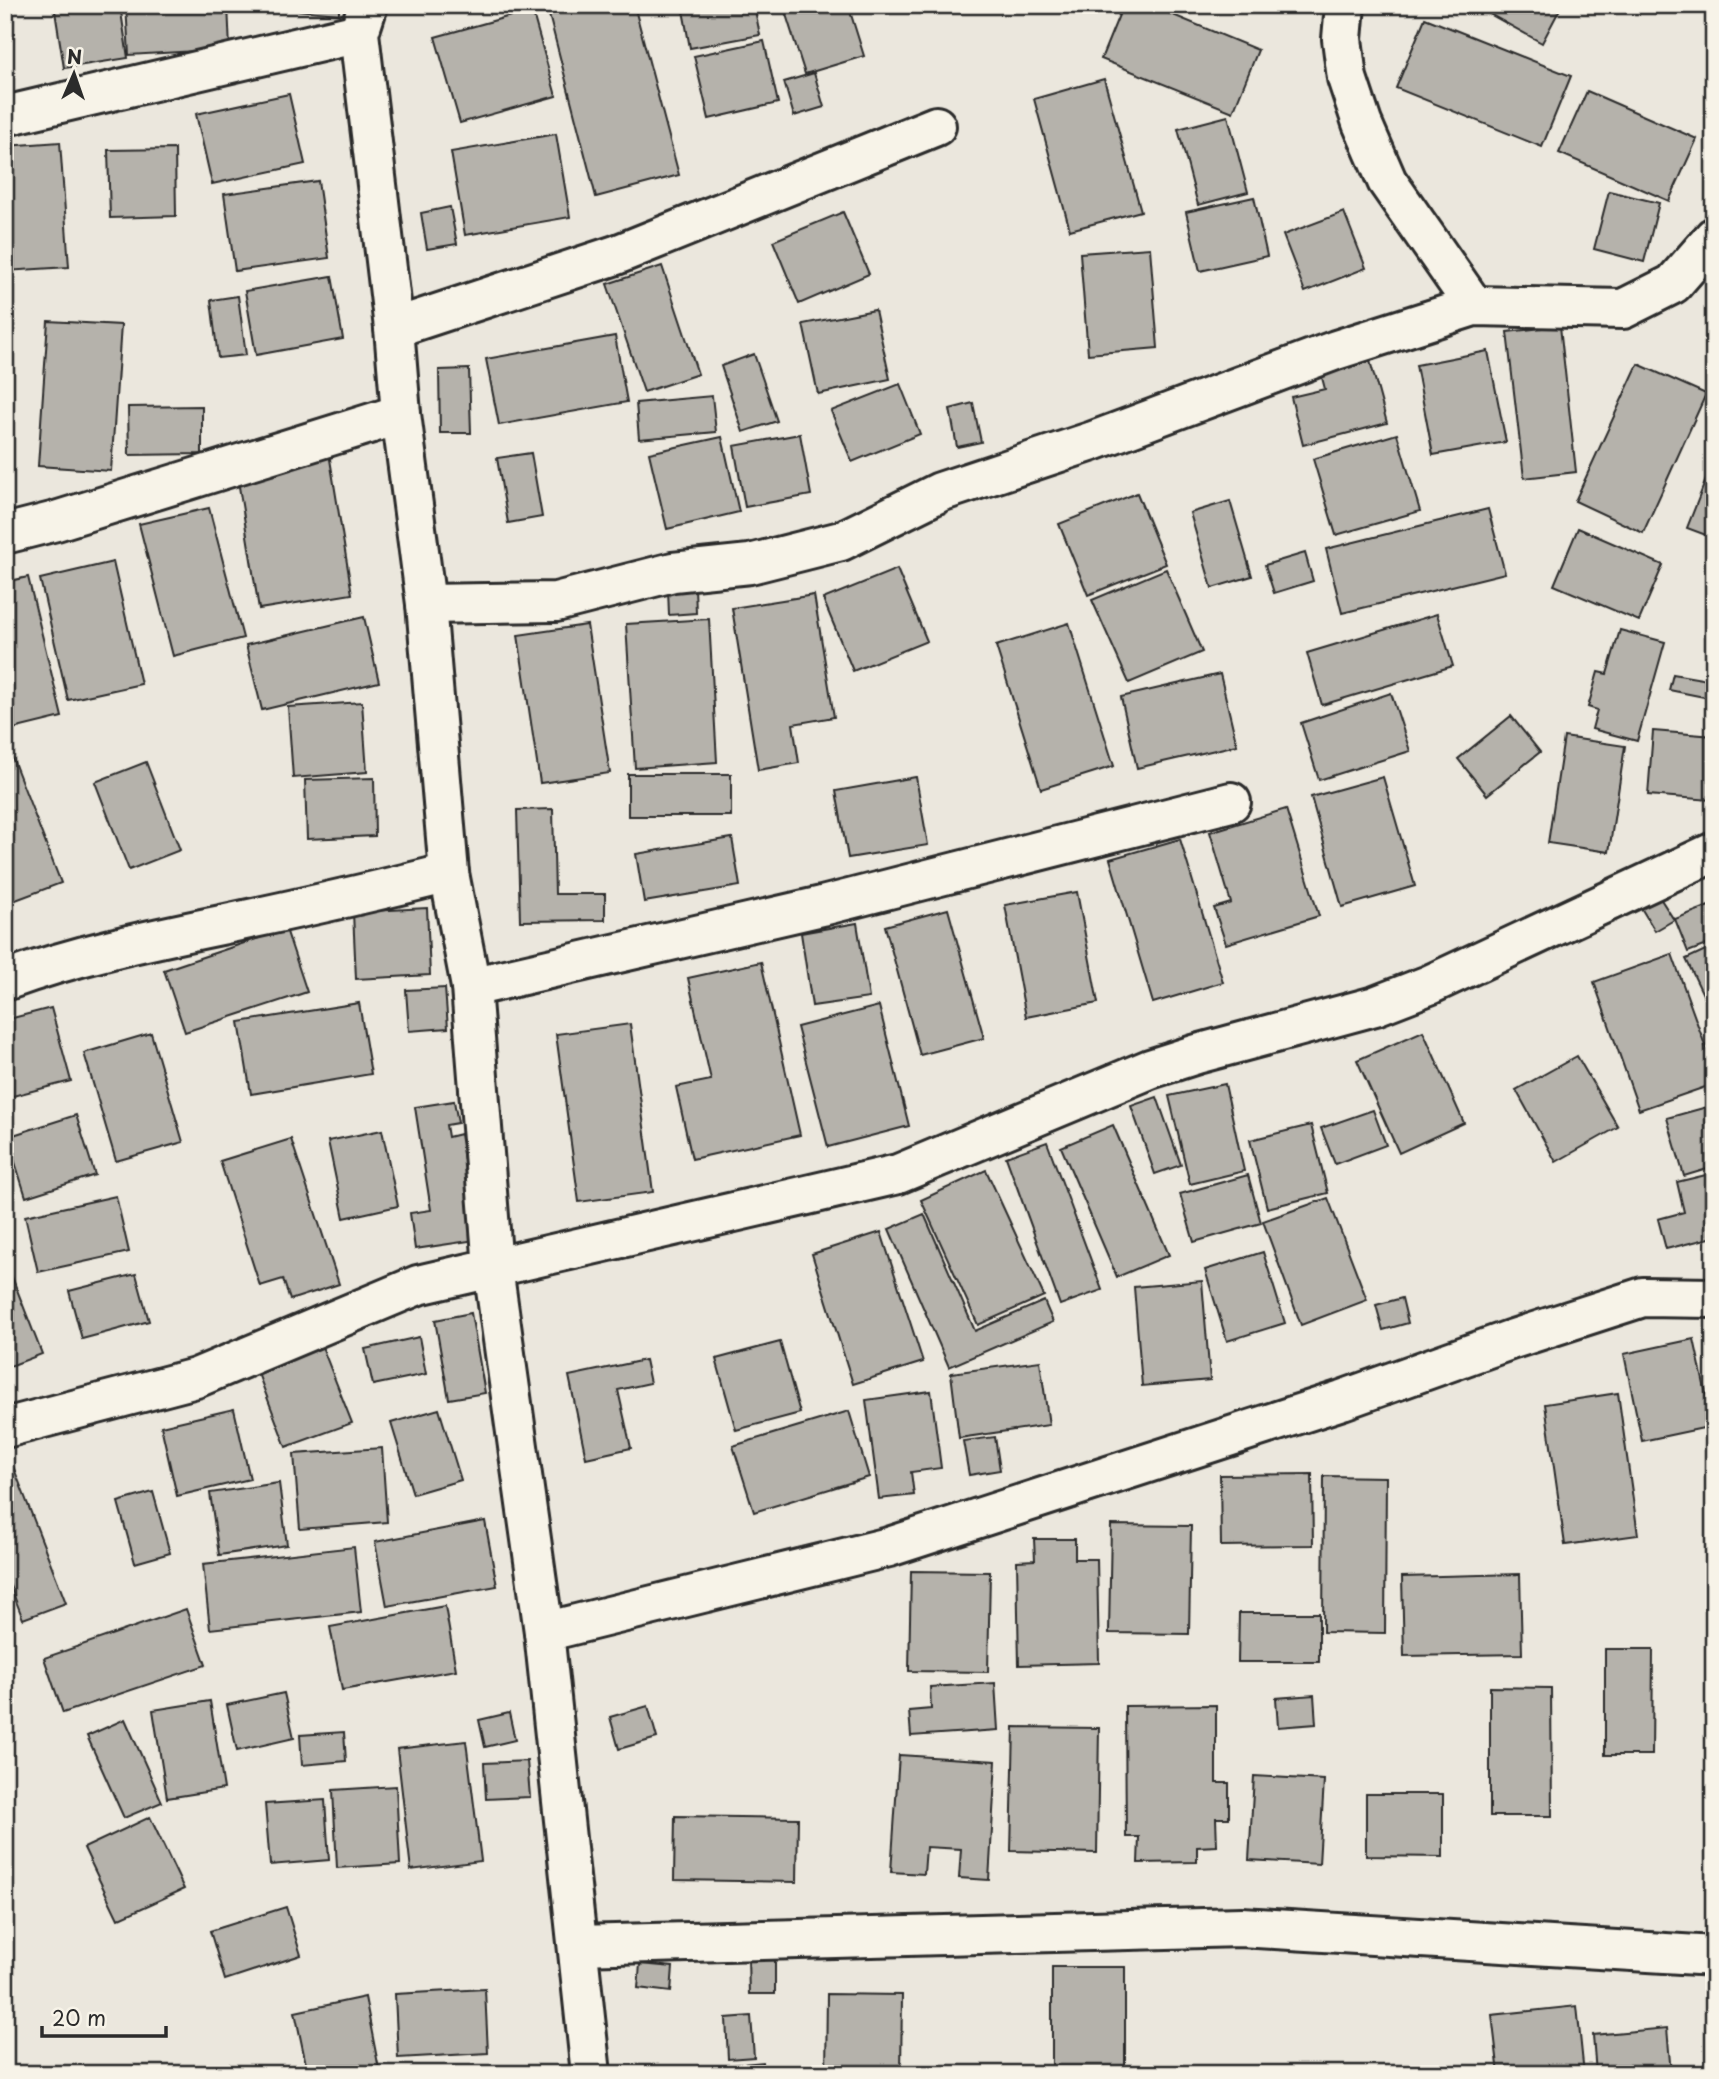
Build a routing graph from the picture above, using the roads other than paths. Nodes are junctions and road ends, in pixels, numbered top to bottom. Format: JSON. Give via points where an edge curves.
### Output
{"nodes":[{"id":1,"x":1345,"y":5,"type":"edge"},
{"id":2,"x":363,"y":19,"type":"edge"},
{"id":3,"x":5,"y":116,"type":"edge"},
{"id":4,"x":936,"y":127,"type":"dead end"},
{"id":5,"x":1714,"y":237,"type":"edge"},
{"id":6,"x":1474,"y":306,"type":"junction"},
{"id":7,"x":394,"y":328,"type":"junction"},
{"id":8,"x":401,"y":414,"type":"junction"},
{"id":9,"x":5,"y":534,"type":"edge"},
{"id":10,"x":426,"y":604,"type":"junction"},
{"id":11,"x":1231,"y":802,"type":"dead end"},
{"id":12,"x":1714,"y":852,"type":"edge"},
{"id":13,"x":449,"y":873,"type":"junction"},
{"id":14,"x":5,"y":981,"type":"edge"},
{"id":15,"x":471,"y":987,"type":"junction"},
{"id":16,"x":493,"y":1268,"type":"junction"},
{"id":17,"x":1714,"y":1297,"type":"edge"},
{"id":18,"x":5,"y":1428,"type":"edge"},
{"id":19,"x":544,"y":1632,"type":"junction"},
{"id":20,"x":578,"y":1945,"type":"junction"},
{"id":21,"x":1714,"y":1956,"type":"edge"},
{"id":22,"x":591,"y":2074,"type":"edge"}],
"edges":[{"from":1,"to":6,"type":"street","via":[[1342,39],[1347,78],[1362,123],[1387,181]]},
{"from":2,"to":3,"type":"street"},
{"from":2,"to":7,"type":"street"},
{"from":4,"to":7,"type":"street","via":[[616,255]]},
{"from":5,"to":6,"type":"street","via":[[1673,284],[1623,309]]},
{"from":6,"to":10,"type":"street","via":[[1336,350],[1093,441],[940,492],[841,541],[750,564],[673,572],[556,602]]},
{"from":7,"to":8,"type":"street"},
{"from":8,"to":9,"type":"street"},
{"from":8,"to":10,"type":"street"},
{"from":10,"to":13,"type":"street"},
{"from":11,"to":15,"type":"street","via":[[822,906]]},
{"from":12,"to":16,"type":"street","via":[[1376,1006],[1150,1069],[898,1174]]},
{"from":13,"to":14,"type":"street","via":[[122,946]]},
{"from":13,"to":15,"type":"street"},
{"from":15,"to":16,"type":"street"},
{"from":16,"to":18,"type":"street","via":[[418,1285],[196,1378]]},
{"from":16,"to":19,"type":"street"},
{"from":17,"to":19,"type":"street","via":[[1643,1297],[889,1547]]},
{"from":19,"to":20,"type":"street"},
{"from":20,"to":21,"type":"street","via":[[1241,1927]]},
{"from":20,"to":22,"type":"street"}]}
